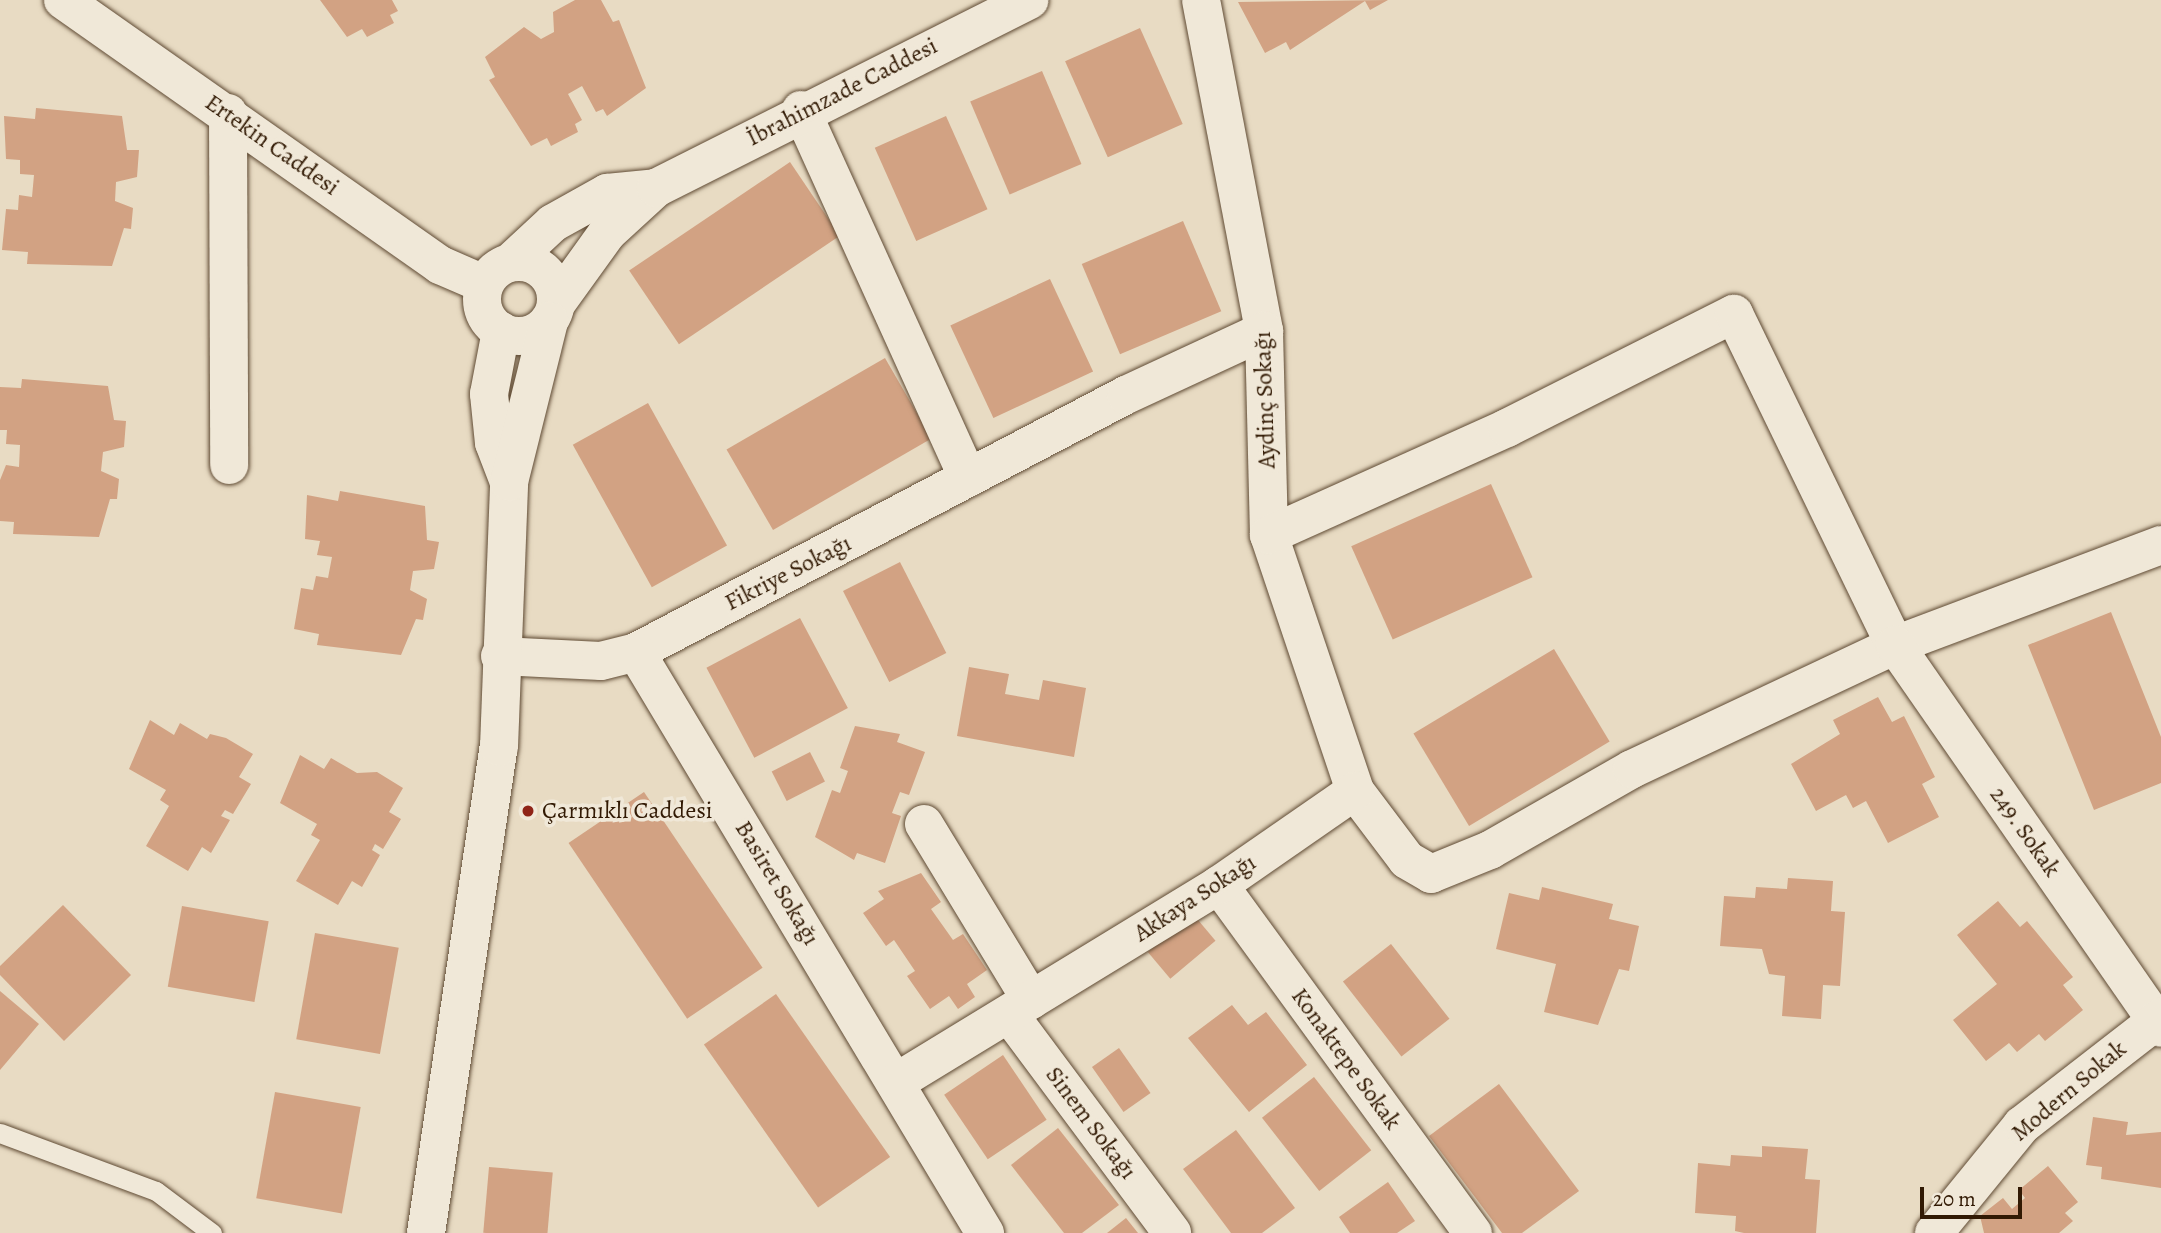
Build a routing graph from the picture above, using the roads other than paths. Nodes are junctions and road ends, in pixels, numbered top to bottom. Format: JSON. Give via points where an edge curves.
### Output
{"nodes":[{"id":1,"x":64,"y":0,"type":"edge"},
{"id":2,"x":1029,"y":0,"type":"edge"},
{"id":3,"x":1201,"y":0,"type":"edge"},
{"id":4,"x":802,"y":110,"type":"junction"},
{"id":5,"x":228,"y":113,"type":"junction"},
{"id":6,"x":656,"y":188,"type":"junction"},
{"id":7,"x":497,"y":273,"type":"junction"},
{"id":8,"x":553,"y":313,"type":"junction"},
{"id":9,"x":501,"y":331,"type":"junction"},
{"id":10,"x":1264,"y":331,"type":"junction"},
{"id":11,"x":229,"y":465,"type":"dead end"},
{"id":12,"x":509,"y":482,"type":"junction"},
{"id":13,"x":954,"y":486,"type":"junction"},
{"id":14,"x":1269,"y":535,"type":"junction"},
{"id":15,"x":2161,"y":545,"type":"edge"},
{"id":16,"x":1895,"y":645,"type":"junction"},
{"id":17,"x":636,"y":652,"type":"junction"},
{"id":18,"x":500,"y":656,"type":"junction"},
{"id":19,"x":1355,"y":791,"type":"junction"},
{"id":20,"x":924,"y":824,"type":"dead end"},
{"id":21,"x":1219,"y":884,"type":"junction"},
{"id":22,"x":1020,"y":1007,"type":"junction"},
{"id":23,"x":2159,"y":1022,"type":"edge"},
{"id":24,"x":898,"y":1082,"type":"junction"},
{"id":25,"x":0,"y":1133,"type":"edge"},
{"id":26,"x":212,"y":1233,"type":"edge"},
{"id":27,"x":426,"y":1233,"type":"edge"},
{"id":28,"x":985,"y":1233,"type":"edge"},
{"id":29,"x":1172,"y":1233,"type":"edge"},
{"id":30,"x":1473,"y":1233,"type":"edge"},
{"id":31,"x":1934,"y":1233,"type":"edge"}],
"edges":[{"from":1,"to":5,"type":"street","name":"Ertekin Caddesi"},
{"from":2,"to":4,"type":"street","name":"İbrahimzade Caddesi"},
{"from":3,"to":10,"type":"street","name":"Aydinç Sokağı"},
{"from":4,"to":6,"type":"street","name":"İbrahimzade Caddesi"},
{"from":4,"to":13,"type":"street"},
{"from":5,"to":7,"type":"street","name":"Ertekin Caddesi","via":[[440,265]]},
{"from":5,"to":11,"type":"street"},
{"from":6,"to":7,"type":"street","name":"İbrahimzade Caddesi","via":[[607,193],[553,223]]},
{"from":6,"to":8,"type":"street","name":"İbrahimzade Caddesi","via":[[607,233]]},
{"from":7,"to":8,"type":"street","via":[[545,271]]},
{"from":7,"to":9,"type":"street","via":[[481,302]]},
{"from":8,"to":9,"type":"street","via":[[535,332]]},
{"from":8,"to":12,"type":"street"},
{"from":9,"to":12,"type":"street","via":[[489,394],[494,443]]},
{"from":10,"to":13,"type":"street","name":"Fikriye Sokağı"},
{"from":10,"to":14,"type":"street","name":"Aydinç Sokağı"},
{"from":12,"to":18,"type":"street"},
{"from":13,"to":17,"type":"street","name":"Fikriye Sokağı"},
{"from":14,"to":16,"type":"street","name":"249. Sokak","via":[[1507,428],[1734,314]]},
{"from":14,"to":19,"type":"street","name":"Aydinç Sokağı"},
{"from":15,"to":16,"type":"street"},
{"from":16,"to":19,"type":"street","name":"Aydinç Sokağı","via":[[1632,769],[1490,850],[1431,874],[1407,860]]},
{"from":16,"to":23,"type":"street","name":"249. Sokak"},
{"from":17,"to":18,"type":"street","via":[[601,661]]},
{"from":17,"to":24,"type":"street","name":"Basiret Sokağı"},
{"from":18,"to":27,"type":"street","via":[[499,747]]},
{"from":19,"to":21,"type":"street","name":"Akkaya Sokağı"},
{"from":20,"to":22,"type":"street"},
{"from":21,"to":22,"type":"street","name":"Akkaya Sokağı"},
{"from":21,"to":30,"type":"street","name":"Konaktepe Sokak"},
{"from":22,"to":24,"type":"street","name":"Akkaya Sokağı"},
{"from":22,"to":29,"type":"street","name":"Sinem Sokağı"},
{"from":23,"to":31,"type":"street","name":"Modern Sokak","via":[[2022,1125]]},
{"from":24,"to":28,"type":"street","name":"Basiret Sokağı"},
{"from":25,"to":26,"type":"lane","via":[[156,1191]]}]}
